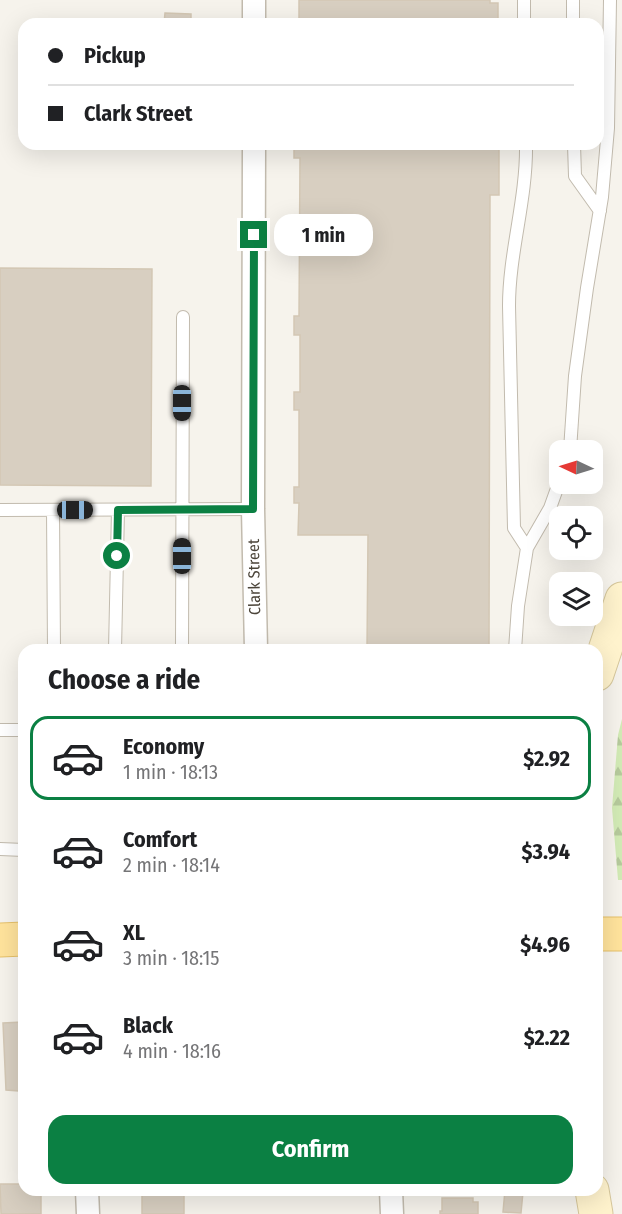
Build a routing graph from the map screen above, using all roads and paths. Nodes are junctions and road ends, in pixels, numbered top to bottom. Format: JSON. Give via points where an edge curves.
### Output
{"nodes":[{"id":1,"x":254,"y":0,"type":"edge"},
{"id":2,"x":524,"y":0,"type":"edge"},
{"id":3,"x":573,"y":0,"type":"edge"},
{"id":4,"x":610,"y":0,"type":"edge"},
{"id":5,"x":254,"y":18,"type":"edge"},
{"id":6,"x":524,"y":18,"type":"edge"},
{"id":7,"x":573,"y":18,"type":"edge"},
{"id":8,"x":254,"y":150,"type":"edge"},
{"id":9,"x":526,"y":150,"type":"edge"},
{"id":10,"x":574,"y":150,"type":"edge"},
{"id":11,"x":600,"y":211,"type":"junction"},
{"id":12,"x":183,"y":317,"type":"dead end"},
{"id":13,"x":571,"y":440,"type":"edge"},
{"id":14,"x":555,"y":494,"type":"edge"},
{"id":15,"x":253,"y":509,"type":"junction"},
{"id":16,"x":0,"y":510,"type":"edge"},
{"id":17,"x":53,"y":510,"type":"junction"},
{"id":18,"x":118,"y":510,"type":"junction"},
{"id":19,"x":182,"y":510,"type":"junction"},
{"id":20,"x":527,"y":548,"type":"junction"},
{"id":21,"x":622,"y":600,"type":"edge"},
{"id":22,"x":54,"y":644,"type":"edge"},
{"id":23,"x":115,"y":644,"type":"edge"},
{"id":24,"x":182,"y":644,"type":"edge"},
{"id":25,"x":256,"y":644,"type":"edge"},
{"id":26,"x":515,"y":644,"type":"edge"},
{"id":27,"x":603,"y":656,"type":"edge"},
{"id":28,"x":0,"y":730,"type":"edge"},
{"id":29,"x":18,"y":730,"type":"edge"},
{"id":30,"x":0,"y":849,"type":"edge"},
{"id":31,"x":18,"y":850,"type":"edge"},
{"id":32,"x":603,"y":934,"type":"edge"},
{"id":33,"x":622,"y":934,"type":"edge"},
{"id":34,"x":18,"y":939,"type":"edge"},
{"id":35,"x":0,"y":940,"type":"edge"},
{"id":36,"x":87,"y":1196,"type":"edge"},
{"id":37,"x":392,"y":1196,"type":"edge"},
{"id":38,"x":592,"y":1196,"type":"edge"},
{"id":39,"x":88,"y":1214,"type":"edge"},
{"id":40,"x":392,"y":1214,"type":"edge"},
{"id":41,"x":596,"y":1214,"type":"edge"}],
"edges":[{"from":1,"to":5,"type":"street"},
{"from":2,"to":6,"type":"lane"},
{"from":3,"to":7,"type":"lane"},
{"from":4,"to":11,"type":"lane","via":[[608,128]]},
{"from":8,"to":15,"type":"street","name":"Clark Street"},
{"from":9,"to":20,"type":"lane","via":[[509,306],[514,528]]},
{"from":10,"to":11,"type":"lane","via":[[575,176]]},
{"from":11,"to":13,"type":"lane","via":[[575,376]]},
{"from":12,"to":19,"type":"lane"},
{"from":14,"to":20,"type":"lane"},
{"from":15,"to":19,"type":"lane"},
{"from":15,"to":25,"type":"street","name":"Clark Street"},
{"from":16,"to":17,"type":"lane"},
{"from":17,"to":18,"type":"lane"},
{"from":17,"to":22,"type":"lane"},
{"from":18,"to":19,"type":"lane"},
{"from":18,"to":23,"type":"lane"},
{"from":19,"to":24,"type":"lane"},
{"from":20,"to":26,"type":"lane"},
{"from":21,"to":27,"type":"main road"},
{"from":28,"to":29,"type":"lane"},
{"from":30,"to":31,"type":"lane"},
{"from":32,"to":33,"type":"main road"},
{"from":34,"to":35,"type":"main road"},
{"from":36,"to":39,"type":"street"},
{"from":37,"to":40,"type":"street"},
{"from":38,"to":41,"type":"main road"}]}
